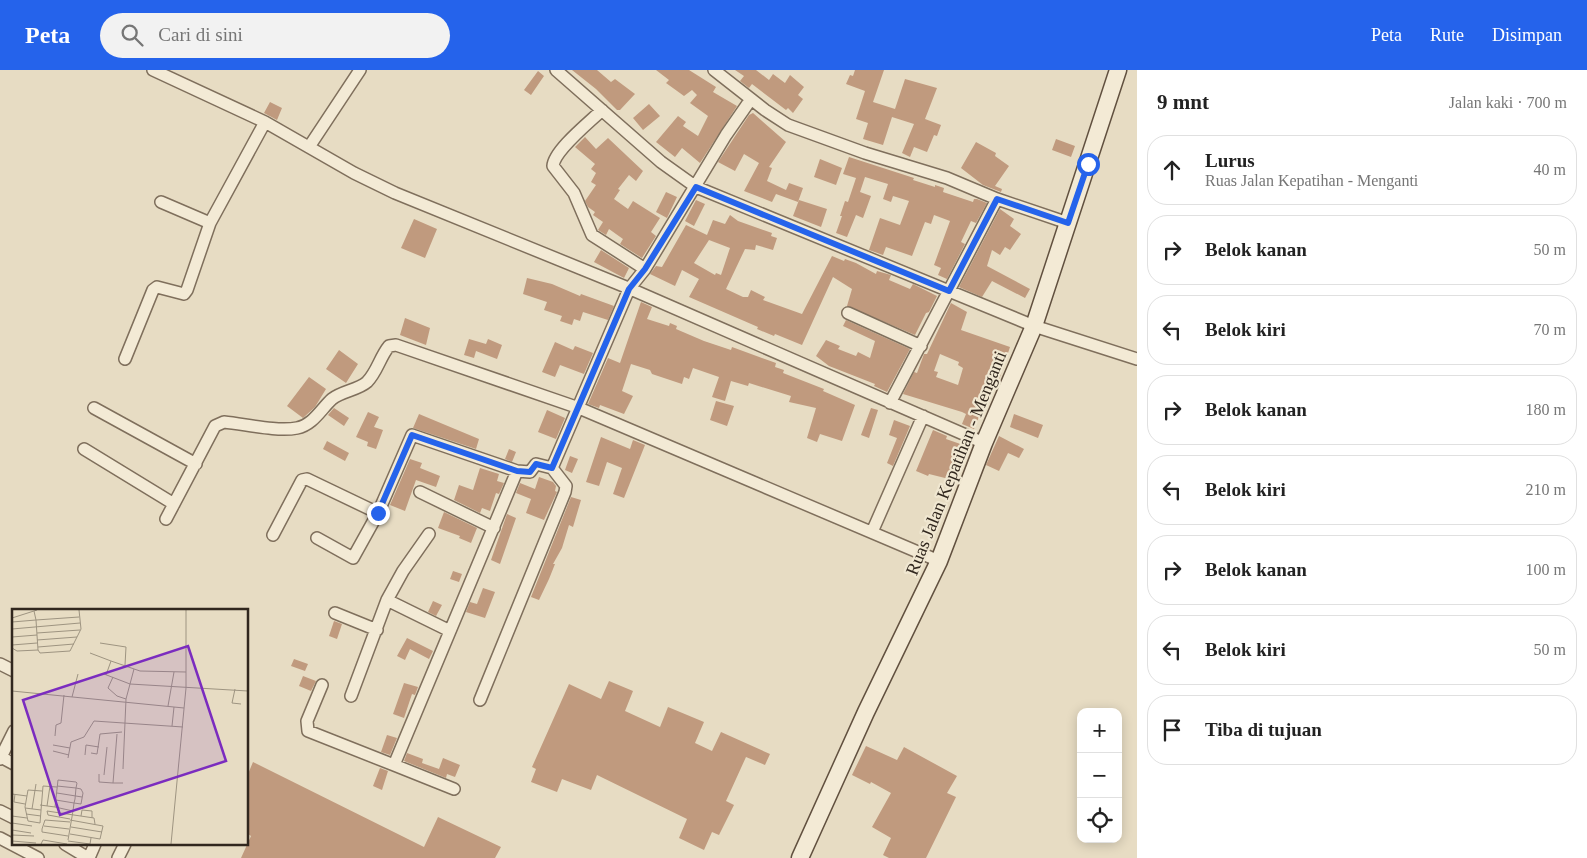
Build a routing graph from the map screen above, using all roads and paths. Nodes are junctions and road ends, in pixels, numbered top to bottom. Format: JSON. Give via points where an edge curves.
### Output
{"nodes":[{"id":1,"x":153,"y":70,"type":"edge"},
{"id":2,"x":360,"y":70,"type":"edge"},
{"id":3,"x":556,"y":70,"type":"edge"},
{"id":4,"x":714,"y":70,"type":"edge"},
{"id":5,"x":1118,"y":70,"type":"edge"},
{"id":6,"x":570,"y":74,"type":"edge"},
{"id":7,"x":751,"y":99,"type":"junction"},
{"id":8,"x":602,"y":110,"type":"junction"},
{"id":9,"x":265,"y":122,"type":"junction"},
{"id":10,"x":309,"y":147,"type":"junction"},
{"id":11,"x":696,"y":187,"type":"junction"},
{"id":12,"x":997,"y":199,"type":"junction"},
{"id":13,"x":160,"y":202,"type":"dead end"},
{"id":14,"x":210,"y":223,"type":"junction"},
{"id":15,"x":1068,"y":223,"type":"junction"},
{"id":16,"x":645,"y":269,"type":"junction"},
{"id":17,"x":629,"y":289,"type":"junction"},
{"id":18,"x":949,"y":291,"type":"junction"},
{"id":19,"x":848,"y":313,"type":"dead end"},
{"id":20,"x":1034,"y":326,"type":"junction"},
{"id":21,"x":921,"y":346,"type":"junction"},
{"id":22,"x":125,"y":359,"type":"dead end"},
{"id":23,"x":1137,"y":360,"type":"edge"},
{"id":24,"x":890,"y":403,"type":"junction"},
{"id":25,"x":94,"y":408,"type":"dead end"},
{"id":26,"x":579,"y":408,"type":"junction"},
{"id":27,"x":923,"y":416,"type":"junction"},
{"id":28,"x":984,"y":442,"type":"junction"},
{"id":29,"x":84,"y":449,"type":"dead end"},
{"id":30,"x":196,"y":464,"type":"junction"},
{"id":31,"x":552,"y":468,"type":"junction"},
{"id":32,"x":517,"y":471,"type":"junction"},
{"id":33,"x":420,"y":492,"type":"dead end"},
{"id":34,"x":174,"y":504,"type":"junction"},
{"id":35,"x":378,"y":513,"type":"junction"},
{"id":36,"x":166,"y":519,"type":"dead end"},
{"id":37,"x":494,"y":528,"type":"junction"},
{"id":38,"x":872,"y":532,"type":"junction"},
{"id":39,"x":429,"y":534,"type":"dead end"},
{"id":40,"x":273,"y":535,"type":"dead end"},
{"id":41,"x":317,"y":538,"type":"dead end"},
{"id":42,"x":939,"y":561,"type":"junction"},
{"id":43,"x":387,"y":600,"type":"junction"},
{"id":44,"x":334,"y":613,"type":"dead end"},
{"id":45,"x":377,"y":630,"type":"junction"},
{"id":46,"x":450,"y":631,"type":"junction"},
{"id":47,"x":0,"y":664,"type":"edge"},
{"id":48,"x":12,"y":670,"type":"edge"},
{"id":49,"x":322,"y":685,"type":"dead end"},
{"id":50,"x":351,"y":696,"type":"dead end"},
{"id":51,"x":480,"y":700,"type":"dead end"},
{"id":52,"x":12,"y":735,"type":"edge"},
{"id":53,"x":1,"y":758,"type":"edge"},
{"id":54,"x":394,"y":765,"type":"junction"},
{"id":55,"x":454,"y":790,"type":"dead end"},
{"id":56,"x":0,"y":811,"type":"edge"},
{"id":57,"x":12,"y":817,"type":"edge"},
{"id":58,"x":0,"y":838,"type":"edge"},
{"id":59,"x":12,"y":844,"type":"edge"},
{"id":60,"x":15,"y":846,"type":"edge"},
{"id":61,"x":68,"y":846,"type":"edge"},
{"id":62,"x":94,"y":846,"type":"edge"},
{"id":63,"x":124,"y":846,"type":"edge"},
{"id":64,"x":38,"y":858,"type":"edge"},
{"id":65,"x":89,"y":858,"type":"edge"},
{"id":66,"x":118,"y":858,"type":"edge"},
{"id":67,"x":800,"y":858,"type":"edge"}],
"edges":[{"from":1,"to":9,"type":"street"},
{"from":2,"to":10,"type":"street"},
{"from":3,"to":6,"type":"street"},
{"from":4,"to":7,"type":"street"},
{"from":5,"to":15,"type":"main road","name":"Ruas Jalan Kepatihan - Menganti"},
{"from":6,"to":8,"type":"street"},
{"from":7,"to":11,"type":"street"},
{"from":7,"to":12,"type":"street","via":[[788,125],[947,178]]},
{"from":8,"to":11,"type":"street","via":[[661,162]]},
{"from":8,"to":16,"type":"street","via":[[571,140],[554,160],[553,166],[574,193],[592,235]]},
{"from":9,"to":10,"type":"street"},
{"from":9,"to":14,"type":"street"},
{"from":10,"to":17,"type":"street","via":[[394,193]]},
{"from":11,"to":16,"type":"street"},
{"from":11,"to":18,"type":"street"},
{"from":12,"to":15,"type":"street"},
{"from":12,"to":18,"type":"street"},
{"from":13,"to":14,"type":"street"},
{"from":14,"to":22,"type":"street","via":[[184,294],[156,287],[152,290]]},
{"from":15,"to":20,"type":"main road","name":"Ruas Jalan Kepatihan - Menganti"},
{"from":16,"to":17,"type":"street"},
{"from":17,"to":24,"type":"street"},
{"from":17,"to":26,"type":"street"},
{"from":18,"to":20,"type":"street"},
{"from":18,"to":21,"type":"street"},
{"from":19,"to":21,"type":"street"},
{"from":20,"to":23,"type":"street"},
{"from":20,"to":28,"type":"main road","name":"Ruas Jalan Kepatihan - Menganti"},
{"from":21,"to":24,"type":"street"},
{"from":24,"to":27,"type":"street"},
{"from":25,"to":30,"type":"street"},
{"from":26,"to":30,"type":"street","via":[[396,345],[389,346],[365,384],[332,399],[306,426],[290,429],[224,422],[215,426]]},
{"from":26,"to":31,"type":"street"},
{"from":26,"to":38,"type":"street"},
{"from":27,"to":28,"type":"street"},
{"from":27,"to":38,"type":"street"},
{"from":28,"to":42,"type":"main road","name":"Ruas Jalan Kepatihan - Menganti"},
{"from":29,"to":34,"type":"street"},
{"from":30,"to":34,"type":"street"},
{"from":31,"to":32,"type":"street","via":[[536,464],[530,472]]},
{"from":31,"to":51,"type":"street","via":[[566,486],[565,492]]},
{"from":32,"to":35,"type":"street","via":[[412,435]]},
{"from":32,"to":37,"type":"street"},
{"from":33,"to":37,"type":"street"},
{"from":34,"to":36,"type":"street"},
{"from":35,"to":40,"type":"street","via":[[307,479],[302,480]]},
{"from":35,"to":41,"type":"street","via":[[353,558]]},
{"from":37,"to":46,"type":"street"},
{"from":38,"to":42,"type":"street"},
{"from":39,"to":43,"type":"street"},
{"from":42,"to":67,"type":"main road","name":"Ruas Jalan Kepatihan - Menganti"},
{"from":43,"to":45,"type":"street"},
{"from":43,"to":46,"type":"street"},
{"from":44,"to":45,"type":"street"},
{"from":45,"to":50,"type":"street"},
{"from":46,"to":54,"type":"street"},
{"from":47,"to":48,"type":"street"},
{"from":49,"to":54,"type":"street","via":[[308,721],[308,731]]},
{"from":52,"to":53,"type":"street"},
{"from":54,"to":55,"type":"street"},
{"from":56,"to":57,"type":"street"},
{"from":58,"to":59,"type":"street"},
{"from":60,"to":64,"type":"street"},
{"from":61,"to":65,"type":"street"},
{"from":62,"to":65,"type":"street"},
{"from":63,"to":66,"type":"street"}]}
